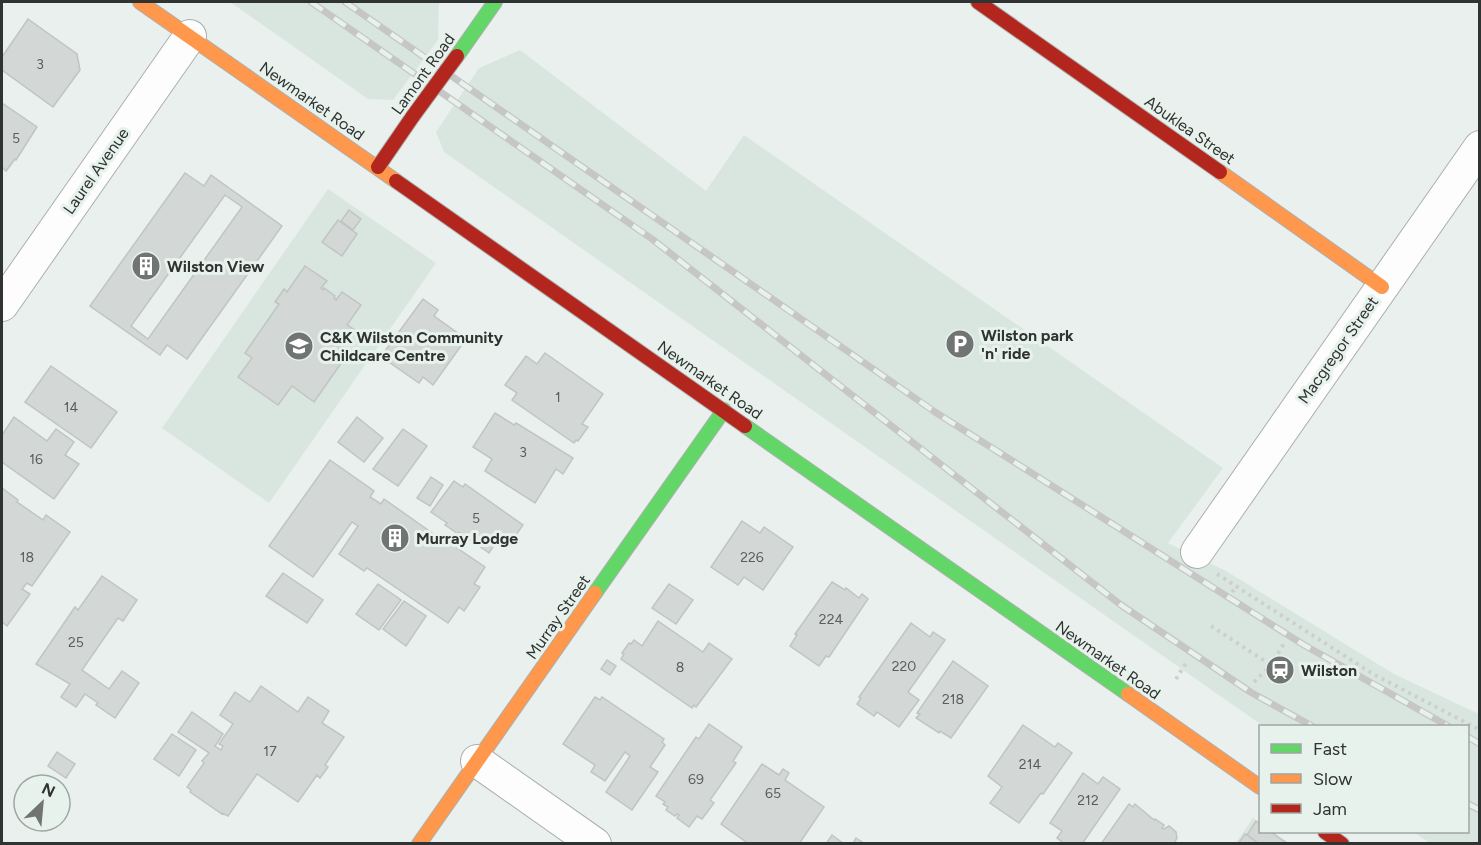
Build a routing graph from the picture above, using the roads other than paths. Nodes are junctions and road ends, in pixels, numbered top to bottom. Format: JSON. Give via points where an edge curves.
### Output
{"nodes":[{"id":1,"x":140,"y":2,"type":"edge"},
{"id":2,"x":495,"y":2,"type":"edge"},
{"id":3,"x":978,"y":2,"type":"edge"},
{"id":4,"x":190,"y":36,"type":"junction"},
{"id":5,"x":1479,"y":147,"type":"edge"},
{"id":6,"x":378,"y":166,"type":"junction"},
{"id":7,"x":1382,"y":287,"type":"junction"},
{"id":8,"x":2,"y":305,"type":"edge"},
{"id":9,"x":724,"y":410,"type":"junction"},
{"id":10,"x":1197,"y":552,"type":"dead end"},
{"id":11,"x":477,"y":761,"type":"junction"},
{"id":12,"x":1259,"y":786,"type":"edge"},
{"id":13,"x":1328,"y":833,"type":"edge"},
{"id":14,"x":419,"y":843,"type":"edge"},
{"id":15,"x":595,"y":843,"type":"edge"},
{"id":16,"x":1342,"y":843,"type":"edge"}],
"edges":[{"from":1,"to":4,"type":"main road","name":"Newmarket Road"},
{"from":2,"to":6,"type":"main road","name":"Lamont Road","bridge":true},
{"from":3,"to":7,"type":"main road","name":"Abuklea Street"},
{"from":4,"to":6,"type":"main road","name":"Newmarket Road"},
{"from":4,"to":8,"type":"street","name":"Laurel Avenue"},
{"from":5,"to":7,"type":"street","name":"Macgregor Street"},
{"from":6,"to":9,"type":"main road","name":"Newmarket Road"},
{"from":7,"to":10,"type":"street","name":"Macgregor Street"},
{"from":9,"to":11,"type":"main road","name":"Murray Street"},
{"from":9,"to":12,"type":"main road","name":"Newmarket Road"},
{"from":11,"to":14,"type":"main road","name":"Murray Street"},
{"from":11,"to":15,"type":"street"},
{"from":13,"to":16,"type":"main road"}]}
